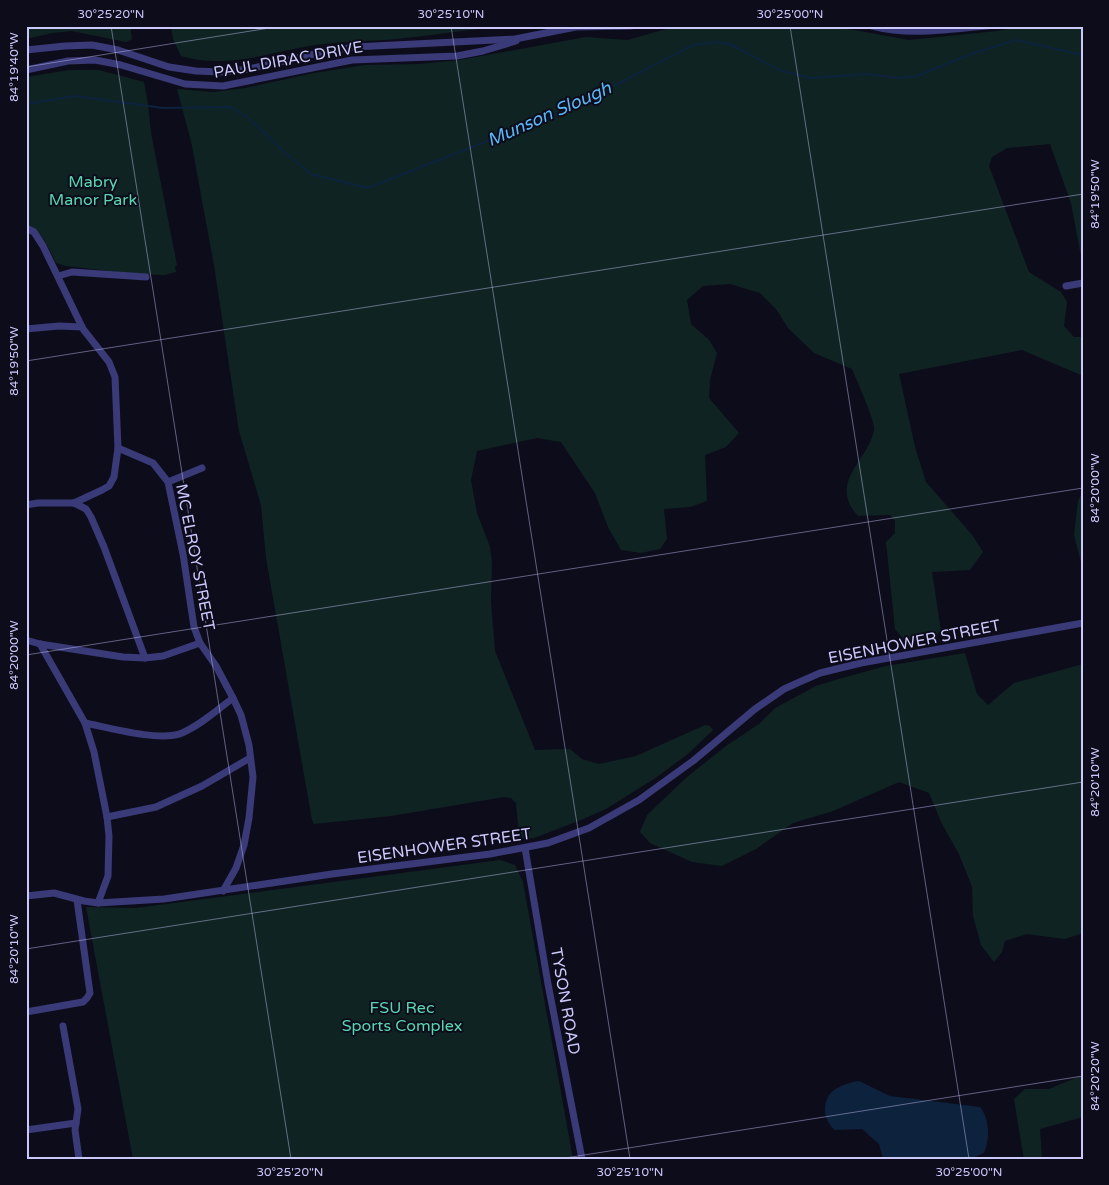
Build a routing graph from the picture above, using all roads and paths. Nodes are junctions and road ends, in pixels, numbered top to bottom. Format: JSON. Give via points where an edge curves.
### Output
{"nodes":[{"id":1,"x":631,"y":26,"type":"edge"},
{"id":2,"x":872,"y":26,"type":"edge"},
{"id":3,"x":987,"y":26,"type":"edge"},
{"id":4,"x":526,"y":38,"type":"junction"},
{"id":5,"x":26,"y":50,"type":"edge"},
{"id":6,"x":26,"y":70,"type":"edge"},
{"id":7,"x":26,"y":228,"type":"edge"},
{"id":8,"x":58,"y":276,"type":"junction"},
{"id":9,"x":146,"y":277,"type":"dead end"},
{"id":10,"x":1083,"y":283,"type":"edge"},
{"id":11,"x":1066,"y":286,"type":"dead end"},
{"id":12,"x":82,"y":327,"type":"junction"},
{"id":13,"x":26,"y":329,"type":"edge"},
{"id":14,"x":118,"y":448,"type":"junction"},
{"id":15,"x":202,"y":468,"type":"dead end"},
{"id":16,"x":168,"y":482,"type":"junction"},
{"id":17,"x":74,"y":503,"type":"junction"},
{"id":18,"x":26,"y":505,"type":"edge"},
{"id":19,"x":1083,"y":623,"type":"edge"},
{"id":20,"x":26,"y":640,"type":"edge"},
{"id":21,"x":200,"y":643,"type":"junction"},
{"id":22,"x":40,"y":644,"type":"junction"},
{"id":23,"x":145,"y":658,"type":"junction"},
{"id":24,"x":233,"y":698,"type":"junction"},
{"id":25,"x":86,"y":724,"type":"junction"},
{"id":26,"x":250,"y":758,"type":"junction"},
{"id":27,"x":107,"y":817,"type":"junction"},
{"id":28,"x":525,"y":848,"type":"junction"},
{"id":29,"x":223,"y":891,"type":"junction"},
{"id":30,"x":26,"y":896,"type":"edge"},
{"id":31,"x":77,"y":900,"type":"junction"},
{"id":32,"x":98,"y":903,"type":"junction"},
{"id":33,"x":26,"y":1012,"type":"edge"},
{"id":34,"x":63,"y":1026,"type":"dead end"},
{"id":35,"x":76,"y":1123,"type":"junction"},
{"id":36,"x":26,"y":1130,"type":"edge"},
{"id":37,"x":79,"y":1159,"type":"edge"},
{"id":38,"x":582,"y":1159,"type":"edge"}],
"edges":[{"from":1,"to":4,"type":"street","name":"PAUL DIRAC DRIVE","via":[[576,27]]},
{"from":2,"to":3,"type":"street","via":[[916,31]]},
{"from":4,"to":5,"type":"street","name":"PAUL DIRAC DRIVE","via":[[354,47],[222,72],[169,67],[92,45]]},
{"from":4,"to":6,"type":"street","name":"PAUL DIRAC DRIVE","via":[[470,54],[352,60],[223,86],[184,84],[95,60],[68,61]]},
{"from":7,"to":8,"type":"street","via":[[34,232]]},
{"from":8,"to":9,"type":"street","via":[[72,272]]},
{"from":8,"to":12,"type":"street"},
{"from":10,"to":11,"type":"street"},
{"from":12,"to":13,"type":"street"},
{"from":12,"to":14,"type":"street","via":[[109,362],[114,377]]},
{"from":14,"to":16,"type":"street","name":"MC ELROY STREET","via":[[153,463]]},
{"from":14,"to":17,"type":"street","via":[[114,477],[109,486]]},
{"from":15,"to":16,"type":"street"},
{"from":16,"to":21,"type":"street","name":"MC ELROY STREET","via":[[194,627]]},
{"from":17,"to":18,"type":"street"},
{"from":17,"to":23,"type":"street","via":[[86,509],[92,517]]},
{"from":19,"to":28,"type":"street","name":"EISENHOWER STREET","via":[[861,663],[804,680],[771,698],[677,774],[618,813],[568,836]]},
{"from":20,"to":22,"type":"street"},
{"from":21,"to":23,"type":"street","via":[[163,656]]},
{"from":21,"to":24,"type":"street","name":"MC ELROY STREET"},
{"from":22,"to":23,"type":"street"},
{"from":22,"to":25,"type":"street"},
{"from":24,"to":25,"type":"street","via":[[181,734],[167,737]]},
{"from":24,"to":26,"type":"street","name":"MC ELROY STREET","via":[[241,715]]},
{"from":25,"to":27,"type":"street"},
{"from":26,"to":27,"type":"street","via":[[202,786],[156,807]]},
{"from":26,"to":29,"type":"street","name":"MC ELROY STREET","via":[[253,777],[246,836],[236,868]]},
{"from":27,"to":32,"type":"street","via":[[110,844],[108,876]]},
{"from":28,"to":29,"type":"street","name":"EISENHOWER STREET"},
{"from":28,"to":38,"type":"street","name":"TYSON ROAD"},
{"from":29,"to":32,"type":"street","name":"EISENHOWER STREET","via":[[164,900]]},
{"from":30,"to":31,"type":"street","name":"EISENHOWER STREET","via":[[54,894]]},
{"from":31,"to":32,"type":"street","name":"EISENHOWER STREET"},
{"from":31,"to":33,"type":"street","via":[[90,993],[88,998],[83,1002]]},
{"from":34,"to":35,"type":"street","via":[[78,1109]]},
{"from":35,"to":36,"type":"street"},
{"from":35,"to":37,"type":"street"}]}
